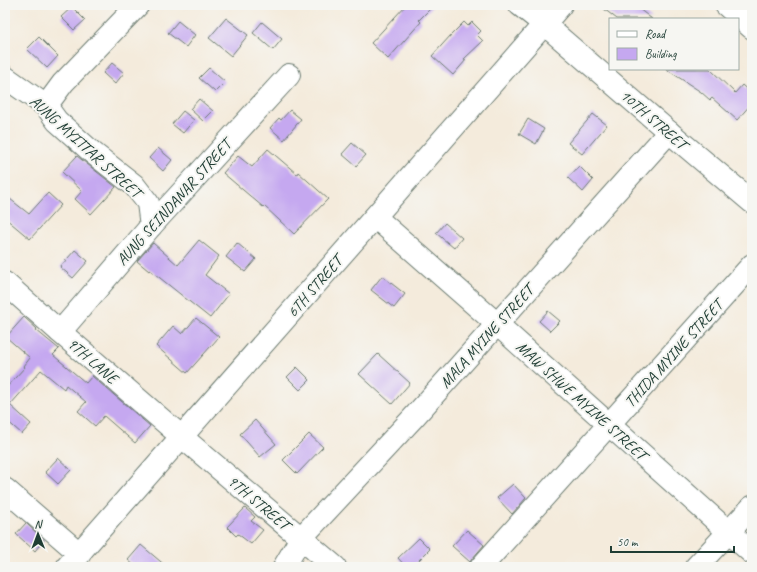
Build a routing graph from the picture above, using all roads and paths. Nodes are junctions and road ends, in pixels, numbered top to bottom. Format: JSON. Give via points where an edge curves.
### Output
{"nodes":[{"id":1,"x":138,"y":5,"type":"edge"},
{"id":2,"x":520,"y":5,"type":"edge"},
{"id":3,"x":561,"y":5,"type":"edge"},
{"id":4,"x":732,"y":7,"type":"edge"},
{"id":5,"x":544,"y":24,"type":"junction"},
{"id":6,"x":752,"y":28,"type":"edge"},
{"id":7,"x":289,"y":75,"type":"dead end"},
{"id":8,"x":5,"y":77,"type":"edge"},
{"id":9,"x":46,"y":106,"type":"junction"},
{"id":10,"x":669,"y":132,"type":"junction"},
{"id":11,"x":752,"y":202,"type":"edge"},
{"id":12,"x":375,"y":217,"type":"junction"},
{"id":13,"x":151,"y":226,"type":"junction"},
{"id":14,"x":752,"y":265,"type":"edge"},
{"id":15,"x":5,"y":283,"type":"edge"},
{"id":16,"x":497,"y":324,"type":"junction"},
{"id":17,"x":60,"y":332,"type":"junction"},
{"id":18,"x":609,"y":424,"type":"junction"},
{"id":19,"x":182,"y":438,"type":"junction"},
{"id":20,"x":5,"y":490,"type":"edge"},
{"id":21,"x":752,"y":507,"type":"edge"},
{"id":22,"x":729,"y":532,"type":"junction"},
{"id":23,"x":301,"y":538,"type":"junction"},
{"id":24,"x":752,"y":553,"type":"edge"},
{"id":25,"x":74,"y":560,"type":"edge"},
{"id":26,"x":284,"y":567,"type":"edge"},
{"id":27,"x":335,"y":567,"type":"edge"},
{"id":28,"x":481,"y":567,"type":"edge"},
{"id":29,"x":696,"y":567,"type":"edge"}],
"edges":[{"from":1,"to":9,"type":"street","via":[[63,83]]},
{"from":2,"to":5,"type":"street","name":"10TH STREET"},
{"from":3,"to":5,"type":"street","name":"6TH STREET"},
{"from":4,"to":6,"type":"street"},
{"from":5,"to":10,"type":"street","name":"10TH STREET"},
{"from":5,"to":12,"type":"street","name":"6TH STREET"},
{"from":7,"to":13,"type":"street","name":"AUNG SEINDANAR STREET"},
{"from":8,"to":9,"type":"street","name":"AUNG MYITTAR STREET"},
{"from":9,"to":13,"type":"street","name":"AUNG MYITTAR STREET","via":[[57,121],[134,185],[148,204]]},
{"from":10,"to":11,"type":"street","name":"10TH STREET"},
{"from":10,"to":16,"type":"street","name":"MALA MYINE STREET"},
{"from":12,"to":16,"type":"street","name":"MAW SHWE MYINE STREET"},
{"from":12,"to":19,"type":"street","name":"6TH STREET"},
{"from":13,"to":17,"type":"street","name":"AUNG SEINDANAR STREET"},
{"from":14,"to":18,"type":"street","name":"THIDA MYINE STREET"},
{"from":15,"to":17,"type":"street","name":"9TH LANE"},
{"from":16,"to":18,"type":"street","name":"MAW SHWE MYINE STREET"},
{"from":16,"to":23,"type":"street","name":"MALA MYINE STREET"},
{"from":17,"to":19,"type":"street","name":"9TH LANE"},
{"from":18,"to":22,"type":"street","name":"MAW SHWE MYINE STREET"},
{"from":18,"to":28,"type":"street","name":"THIDA MYINE STREET"},
{"from":19,"to":23,"type":"street","name":"9TH STREET"},
{"from":19,"to":25,"type":"street","name":"6TH STREET"},
{"from":20,"to":25,"type":"street"},
{"from":21,"to":22,"type":"street"},
{"from":22,"to":24,"type":"street","name":"MAW SHWE MYINE STREET"},
{"from":22,"to":29,"type":"street"},
{"from":23,"to":26,"type":"street","name":"MALA MYINE STREET"},
{"from":23,"to":27,"type":"street","name":"9TH STREET"}]}
